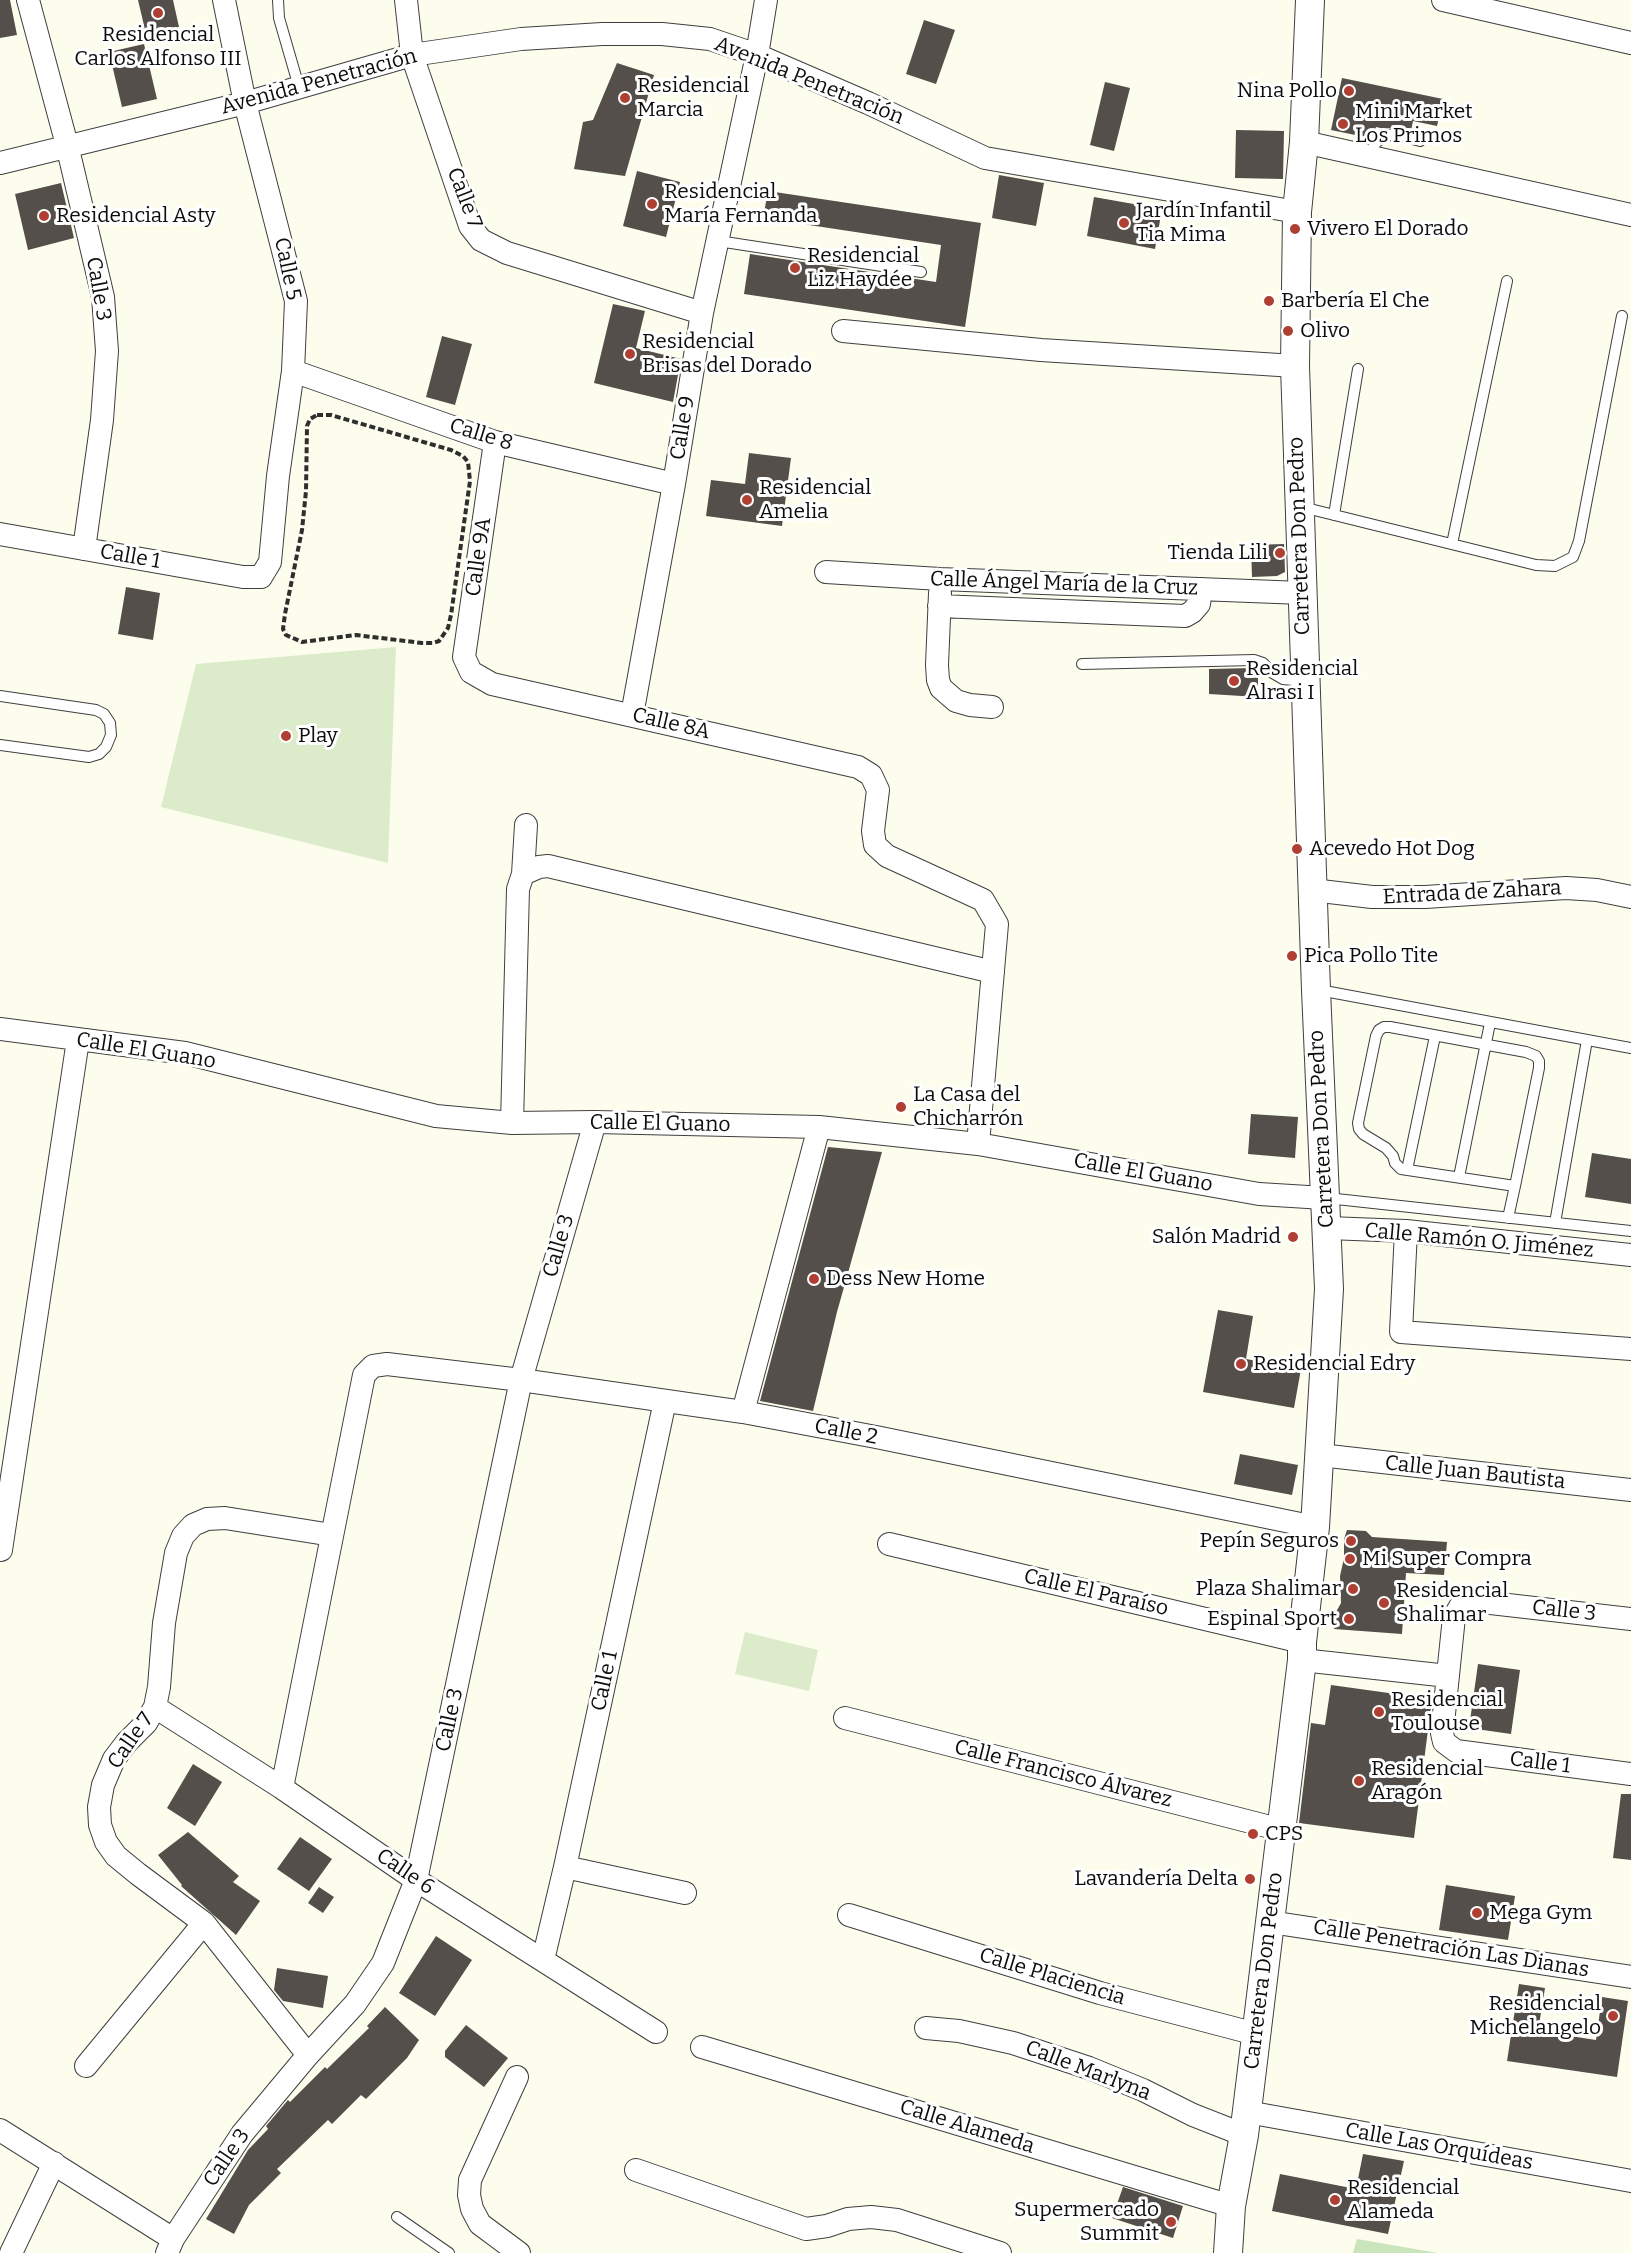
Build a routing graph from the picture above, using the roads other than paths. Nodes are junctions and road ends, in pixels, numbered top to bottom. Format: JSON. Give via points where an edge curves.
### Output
{"nodes":[{"id":1,"x":28,"y":0,"type":"edge"},
{"id":2,"x":224,"y":0,"type":"edge"},
{"id":3,"x":278,"y":0,"type":"edge"},
{"id":4,"x":406,"y":0,"type":"edge"},
{"id":5,"x":766,"y":0,"type":"edge"},
{"id":6,"x":1310,"y":0,"type":"edge"},
{"id":7,"x":1443,"y":0,"type":"edge"},
{"id":8,"x":1631,"y":43,"type":"edge"},
{"id":9,"x":757,"y":55,"type":"junction"},
{"id":10,"x":412,"y":56,"type":"junction"},
{"id":11,"x":299,"y":87,"type":"junction"},
{"id":12,"x":245,"y":103,"type":"junction"},
{"id":13,"x":1420,"y":141,"type":"dead end"},
{"id":14,"x":1304,"y":142,"type":"junction"},
{"id":15,"x":66,"y":145,"type":"junction"},
{"id":16,"x":1370,"y":156,"type":"junction"},
{"id":17,"x":0,"y":163,"type":"edge"},
{"id":18,"x":1297,"y":212,"type":"junction"},
{"id":19,"x":1631,"y":215,"type":"edge"},
{"id":20,"x":717,"y":241,"type":"junction"},
{"id":21,"x":921,"y":272,"type":"dead end"},
{"id":22,"x":1507,"y":281,"type":"dead end"},
{"id":23,"x":702,"y":313,"type":"junction"},
{"id":24,"x":1622,"y":316,"type":"dead end"},
{"id":25,"x":843,"y":331,"type":"dead end"},
{"id":26,"x":1295,"y":366,"type":"junction"},
{"id":27,"x":1358,"y":369,"type":"dead end"},
{"id":28,"x":293,"y":371,"type":"junction"},
{"id":29,"x":495,"y":442,"type":"junction"},
{"id":30,"x":674,"y":484,"type":"junction"},
{"id":31,"x":1299,"y":506,"type":"junction"},
{"id":32,"x":1334,"y":515,"type":"junction"},
{"id":33,"x":0,"y":534,"type":"edge"},
{"id":34,"x":1452,"y":544,"type":"junction"},
{"id":35,"x":84,"y":549,"type":"junction"},
{"id":36,"x":826,"y":572,"type":"dead end"},
{"id":37,"x":261,"y":577,"type":"joint"},
{"id":38,"x":940,"y":579,"type":"junction"},
{"id":39,"x":1201,"y":589,"type":"junction"},
{"id":40,"x":1302,"y":593,"type":"junction"},
{"id":41,"x":939,"y":606,"type":"junction"},
{"id":42,"x":1082,"y":664,"type":"dead end"},
{"id":43,"x":471,"y":672,"type":"joint"},
{"id":44,"x":1304,"y":681,"type":"junction"},
{"id":45,"x":0,"y":696,"type":"edge"},
{"id":46,"x":992,"y":707,"type":"dead end"},
{"id":47,"x":632,"y":715,"type":"junction"},
{"id":48,"x":0,"y":745,"type":"edge"},
{"id":49,"x":525,"y":825,"type":"dead end"},
{"id":50,"x":523,"y":874,"type":"junction"},
{"id":51,"x":1312,"y":890,"type":"junction"},
{"id":52,"x":1631,"y":897,"type":"edge"},
{"id":53,"x":993,"y":972,"type":"junction"},
{"id":54,"x":1316,"y":990,"type":"junction"},
{"id":55,"x":1490,"y":1023,"type":"junction"},
{"id":56,"x":0,"y":1029,"type":"edge"},
{"id":57,"x":1435,"y":1036,"type":"junction"},
{"id":58,"x":78,"y":1040,"type":"junction"},
{"id":59,"x":1587,"y":1040,"type":"junction"},
{"id":60,"x":1486,"y":1044,"type":"junction"},
{"id":61,"x":1631,"y":1048,"type":"edge"},
{"id":62,"x":595,"y":1122,"type":"junction"},
{"id":63,"x":512,"y":1124,"type":"junction"},
{"id":64,"x":819,"y":1127,"type":"junction"},
{"id":65,"x":978,"y":1144,"type":"junction"},
{"id":66,"x":1407,"y":1170,"type":"junction"},
{"id":67,"x":1459,"y":1178,"type":"junction"},
{"id":68,"x":1515,"y":1186,"type":"junction"},
{"id":69,"x":1324,"y":1198,"type":"junction"},
{"id":70,"x":1508,"y":1218,"type":"junction"},
{"id":71,"x":1555,"y":1223,"type":"junction"},
{"id":72,"x":1328,"y":1228,"type":"junction"},
{"id":73,"x":1406,"y":1231,"type":"junction"},
{"id":74,"x":1631,"y":1231,"type":"edge"},
{"id":75,"x":1631,"y":1255,"type":"edge"},
{"id":76,"x":1631,"y":1349,"type":"edge"},
{"id":77,"x":521,"y":1380,"type":"junction"},
{"id":78,"x":665,"y":1401,"type":"junction"},
{"id":79,"x":742,"y":1412,"type":"junction"},
{"id":80,"x":1320,"y":1455,"type":"junction"},
{"id":81,"x":1631,"y":1490,"type":"edge"},
{"id":82,"x":1315,"y":1527,"type":"junction"},
{"id":83,"x":332,"y":1535,"type":"junction"},
{"id":84,"x":889,"y":1544,"type":"dead end"},
{"id":85,"x":1,"y":1550,"type":"edge"},
{"id":86,"x":1631,"y":1619,"type":"edge"},
{"id":87,"x":1302,"y":1651,"type":"junction"},
{"id":88,"x":1449,"y":1676,"type":"junction"},
{"id":89,"x":155,"y":1707,"type":"junction"},
{"id":90,"x":845,"y":1718,"type":"dead end"},
{"id":91,"x":1631,"y":1774,"type":"edge"},
{"id":92,"x":282,"y":1788,"type":"junction"},
{"id":93,"x":1282,"y":1830,"type":"junction"},
{"id":94,"x":565,"y":1867,"type":"junction"},
{"id":95,"x":416,"y":1880,"type":"junction"},
{"id":96,"x":685,"y":1893,"type":"dead end"},
{"id":97,"x":849,"y":1915,"type":"dead end"},
{"id":98,"x":1270,"y":1922,"type":"junction"},
{"id":99,"x":204,"y":1923,"type":"junction"},
{"id":100,"x":543,"y":1960,"type":"junction"},
{"id":101,"x":1631,"y":1977,"type":"edge"},
{"id":102,"x":926,"y":2028,"type":"dead end"},
{"id":103,"x":656,"y":2032,"type":"dead end"},
{"id":104,"x":1257,"y":2034,"type":"junction"},
{"id":105,"x":702,"y":2047,"type":"dead end"},
{"id":106,"x":308,"y":2055,"type":"junction"},
{"id":107,"x":86,"y":2066,"type":"dead end"},
{"id":108,"x":517,"y":2077,"type":"dead end"},
{"id":109,"x":1245,"y":2124,"type":"junction"},
{"id":110,"x":0,"y":2130,"type":"edge"},
{"id":111,"x":54,"y":2163,"type":"junction"},
{"id":112,"x":636,"y":2170,"type":"dead end"},
{"id":113,"x":1631,"y":2181,"type":"edge"},
{"id":114,"x":1232,"y":2206,"type":"junction"},
{"id":115,"x":397,"y":2217,"type":"dead end"},
{"id":116,"x":170,"y":2246,"type":"edge"},
{"id":117,"x":11,"y":2253,"type":"edge"},
{"id":118,"x":449,"y":2253,"type":"edge"},
{"id":119,"x":519,"y":2253,"type":"edge"},
{"id":120,"x":1000,"y":2253,"type":"edge"},
{"id":121,"x":1228,"y":2253,"type":"edge"}],
"edges":[{"from":1,"to":15,"type":"street","name":"Calle 3"},
{"from":2,"to":12,"type":"street","name":"Calle 5"},
{"from":3,"to":11,"type":"lane","via":[[279,18]]},
{"from":4,"to":10,"type":"street","name":"Calle 7"},
{"from":5,"to":9,"type":"street","name":"Calle 9"},
{"from":6,"to":14,"type":"street","name":"Carretera Don Pedro"},
{"from":7,"to":8,"type":"street"},
{"from":9,"to":10,"type":"street","name":"Avenida Penetración","via":[[710,39],[602,34],[521,39]]},
{"from":9,"to":18,"type":"street","name":"Avenida Penetración","via":[[985,158]]},
{"from":9,"to":20,"type":"street","name":"Calle 9"},
{"from":10,"to":11,"type":"street","name":"Avenida Penetración"},
{"from":10,"to":23,"type":"street","name":"Calle 7","via":[[470,226],[481,240],[507,253]]},
{"from":11,"to":12,"type":"street","name":"Avenida Penetración"},
{"from":12,"to":15,"type":"street","name":"Avenida Penetración"},
{"from":12,"to":28,"type":"street","name":"Calle 5","via":[[296,301]]},
{"from":13,"to":16,"type":"lane","via":[[1393,134],[1381,138]]},
{"from":14,"to":16,"type":"street"},
{"from":14,"to":18,"type":"street","name":"Carretera Don Pedro"},
{"from":15,"to":17,"type":"street","name":"Avenida Penetración"},
{"from":15,"to":35,"type":"street","name":"Calle 3","via":[[102,297],[107,351]]},
{"from":16,"to":19,"type":"street"},
{"from":18,"to":26,"type":"street","name":"Carretera Don Pedro"},
{"from":20,"to":21,"type":"lane"},
{"from":20,"to":23,"type":"street","name":"Calle 9"},
{"from":22,"to":34,"type":"lane"},
{"from":23,"to":30,"type":"street","name":"Calle 9"},
{"from":24,"to":34,"type":"lane","via":[[1573,557],[1555,566],[1536,564]]},
{"from":25,"to":26,"type":"street","via":[[1041,350]]},
{"from":26,"to":31,"type":"street","name":"Carretera Don Pedro"},
{"from":27,"to":32,"type":"lane"},
{"from":28,"to":29,"type":"street","name":"Calle 8"},
{"from":28,"to":37,"type":"street","name":"Calle 5","via":[[270,562]]},
{"from":29,"to":30,"type":"street","name":"Calle 8"},
{"from":29,"to":43,"type":"street","name":"Calle 9A","via":[[464,657]]},
{"from":30,"to":47,"type":"street","name":"Calle 9"},
{"from":31,"to":32,"type":"lane"},
{"from":31,"to":40,"type":"street","name":"Carretera Don Pedro"},
{"from":32,"to":34,"type":"lane"},
{"from":33,"to":35,"type":"street","name":"Calle 1"},
{"from":35,"to":37,"type":"street","name":"Calle 1","via":[[243,578]]},
{"from":36,"to":38,"type":"street","name":"Calle Ángel María de la Cruz"},
{"from":38,"to":39,"type":"street","name":"Calle Ángel María de la Cruz"},
{"from":38,"to":41,"type":"street"},
{"from":39,"to":40,"type":"street","name":"Calle Ángel María de la Cruz"},
{"from":39,"to":41,"type":"street","via":[[1199,604],[1185,616]]},
{"from":40,"to":44,"type":"street","name":"Carretera Don Pedro"},
{"from":41,"to":46,"type":"street","via":[[941,688],[956,702]]},
{"from":42,"to":44,"type":"lane","via":[[1254,660],[1283,679]]},
{"from":43,"to":47,"type":"street","name":"Calle 8A","via":[[492,684]]},
{"from":44,"to":51,"type":"street","name":"Carretera Don Pedro"},
{"from":45,"to":48,"type":"lane","via":[[96,710],[105,714],[111,735],[99,754],[89,757]]},
{"from":47,"to":53,"type":"street","name":"Calle 8A","via":[[858,767],[871,775],[878,790],[875,845],[887,856],[983,900],[997,924]]},
{"from":49,"to":50,"type":"street"},
{"from":50,"to":53,"type":"street","via":[[548,866]]},
{"from":50,"to":63,"type":"street","via":[[518,889]]},
{"from":51,"to":52,"type":"street","name":"Entrada de Zahara","via":[[1372,897],[1425,897],[1566,888]]},
{"from":51,"to":54,"type":"street","name":"Carretera Don Pedro"},
{"from":53,"to":65,"type":"street"},
{"from":54,"to":55,"type":"lane"},
{"from":54,"to":69,"type":"street","name":"Carretera Don Pedro"},
{"from":55,"to":59,"type":"lane"},
{"from":55,"to":60,"type":"lane"},
{"from":56,"to":58,"type":"street","name":"Calle El Guano"},
{"from":57,"to":60,"type":"lane"},
{"from":57,"to":66,"type":"lane"},
{"from":57,"to":66,"type":"lane","via":[[1383,1027],[1376,1036],[1359,1129],[1386,1148],[1398,1166]]},
{"from":58,"to":63,"type":"street","name":"Calle El Guano","via":[[184,1053],[436,1116]]},
{"from":58,"to":85,"type":"street"},
{"from":59,"to":61,"type":"lane"},
{"from":59,"to":71,"type":"lane"},
{"from":60,"to":67,"type":"lane"},
{"from":60,"to":68,"type":"lane","via":[[1527,1052],[1539,1061]]},
{"from":62,"to":63,"type":"street","name":"Calle El Guano"},
{"from":62,"to":64,"type":"street","name":"Calle El Guano"},
{"from":62,"to":77,"type":"street","name":"Calle 3"},
{"from":64,"to":65,"type":"street","name":"Calle El Guano"},
{"from":64,"to":79,"type":"street"},
{"from":65,"to":69,"type":"street","name":"Calle El Guano","via":[[1259,1194]]},
{"from":66,"to":67,"type":"lane"},
{"from":67,"to":68,"type":"lane"},
{"from":68,"to":70,"type":"lane"},
{"from":69,"to":70,"type":"lane"},
{"from":69,"to":72,"type":"street","name":"Carretera Don Pedro"},
{"from":70,"to":71,"type":"lane"},
{"from":71,"to":74,"type":"lane"},
{"from":72,"to":73,"type":"street","name":"Calle Ramón O. Jiménez"},
{"from":72,"to":80,"type":"street","name":"Carretera Don Pedro","via":[[1329,1289]]},
{"from":73,"to":75,"type":"street","name":"Calle Ramón O. Jiménez"},
{"from":73,"to":76,"type":"street","via":[[1401,1332]]},
{"from":77,"to":78,"type":"street","name":"Calle 2"},
{"from":77,"to":83,"type":"street","name":"Calle 2","via":[[387,1364],[373,1366],[364,1375]]},
{"from":77,"to":95,"type":"street","name":"Calle 3"},
{"from":78,"to":79,"type":"street","name":"Calle 2"},
{"from":78,"to":94,"type":"street","name":"Calle 1"},
{"from":79,"to":82,"type":"street","name":"Calle 2"},
{"from":80,"to":81,"type":"street","name":"Calle Juan Bautista"},
{"from":80,"to":82,"type":"street","name":"Carretera Don Pedro"},
{"from":82,"to":87,"type":"street","name":"Carretera Don Pedro"},
{"from":83,"to":89,"type":"street","name":"Calle 7","via":[[225,1518],[207,1519],[193,1526],[183,1536],[176,1553]]},
{"from":83,"to":92,"type":"street"},
{"from":84,"to":87,"type":"street","name":"Calle El Paraíso"},
{"from":86,"to":88,"type":"street","name":"Calle 3","via":[[1473,1601],[1461,1605],[1454,1617]]},
{"from":87,"to":88,"type":"street","name":"Calle El Paraíso"},
{"from":87,"to":93,"type":"street","name":"Carretera Don Pedro"},
{"from":88,"to":91,"type":"street","name":"Calle 1","via":[[1442,1733],[1450,1748],[1463,1753]]},
{"from":89,"to":92,"type":"street","name":"Calle 6"},
{"from":89,"to":99,"type":"street","name":"Calle 7","via":[[114,1759],[103,1785],[100,1825],[116,1856]]},
{"from":90,"to":93,"type":"street","name":"Calle Francisco Álvarez"},
{"from":92,"to":95,"type":"street","name":"Calle 6"},
{"from":93,"to":98,"type":"street","name":"Carretera Don Pedro"},
{"from":94,"to":96,"type":"street"},
{"from":94,"to":100,"type":"street","name":"Calle 1"},
{"from":95,"to":100,"type":"street","name":"Calle 6"},
{"from":95,"to":106,"type":"street","name":"Calle 3","via":[[382,1963],[355,2004]]},
{"from":97,"to":104,"type":"street","name":"Calle Placiencia","via":[[1100,1993]]},
{"from":98,"to":101,"type":"street","name":"Calle Penetración Las Dianas"},
{"from":98,"to":104,"type":"street","name":"Carretera Don Pedro"},
{"from":99,"to":106,"type":"street","name":"Calle 7"},
{"from":99,"to":107,"type":"street"},
{"from":100,"to":103,"type":"street","name":"Calle 6"},
{"from":102,"to":109,"type":"street","name":"Calle Marlyna","via":[[1013,2043],[1089,2068],[1192,2115]]},
{"from":104,"to":109,"type":"street","name":"Carretera Don Pedro"},
{"from":105,"to":114,"type":"street","name":"Calle Alameda"},
{"from":106,"to":116,"type":"street","name":"Calle 3","via":[[242,2134]]},
{"from":108,"to":119,"type":"street","via":[[470,2180],[469,2195],[480,2224]]},
{"from":109,"to":113,"type":"street","name":"Calle Las Orquídeas"},
{"from":109,"to":114,"type":"street","name":"Carretera Don Pedro"},
{"from":110,"to":111,"type":"street"},
{"from":111,"to":116,"type":"street"},
{"from":111,"to":117,"type":"street"},
{"from":112,"to":120,"type":"street","via":[[806,2229],[848,2218],[897,2220]]},
{"from":114,"to":121,"type":"street","name":"Carretera Don Pedro"},
{"from":115,"to":118,"type":"lane"}]}
